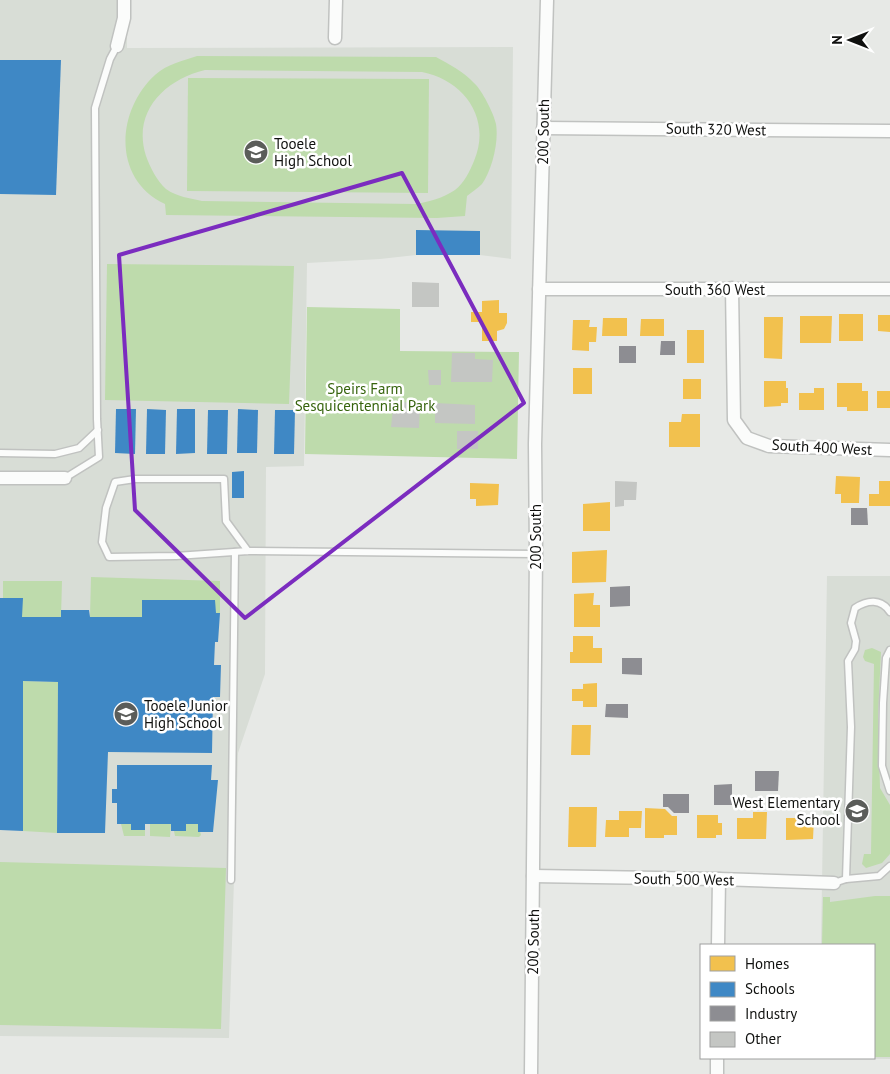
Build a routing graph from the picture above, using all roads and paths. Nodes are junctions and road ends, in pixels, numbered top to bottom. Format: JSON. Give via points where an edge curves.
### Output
{"nodes":[{"id":1,"x":124,"y":0,"type":"edge"},
{"id":2,"x":336,"y":0,"type":"edge"},
{"id":3,"x":546,"y":0,"type":"edge"},
{"id":4,"x":335,"y":38,"type":"dead end"},
{"id":5,"x":117,"y":46,"type":"joint"},
{"id":6,"x":543,"y":128,"type":"junction"},
{"id":7,"x":890,"y":131,"type":"edge"},
{"id":8,"x":732,"y":288,"type":"junction"},
{"id":9,"x":539,"y":289,"type":"junction"},
{"id":10,"x":890,"y":290,"type":"edge"},
{"id":11,"x":98,"y":430,"type":"junction"},
{"id":12,"x":890,"y":450,"type":"edge"},
{"id":13,"x":0,"y":453,"type":"edge"},
{"id":14,"x":0,"y":478,"type":"edge"},
{"id":15,"x":65,"y":478,"type":"joint"},
{"id":16,"x":248,"y":551,"type":"junction"},
{"id":17,"x":235,"y":552,"type":"junction"},
{"id":18,"x":536,"y":554,"type":"junction"},
{"id":19,"x":890,"y":612,"type":"edge"},
{"id":20,"x":890,"y":650,"type":"edge"},
{"id":21,"x":890,"y":791,"type":"edge"},
{"id":22,"x":890,"y":866,"type":"edge"},
{"id":23,"x":534,"y":876,"type":"junction"},
{"id":24,"x":719,"y":879,"type":"junction"},
{"id":25,"x":231,"y":880,"type":"dead end"},
{"id":26,"x":840,"y":881,"type":"junction"},
{"id":27,"x":718,"y":944,"type":"edge"},
{"id":28,"x":717,"y":1059,"type":"edge"},
{"id":29,"x":531,"y":1074,"type":"edge"},
{"id":30,"x":717,"y":1074,"type":"edge"}],
"edges":[{"from":1,"to":5,"type":"street","via":[[124,18]]},
{"from":2,"to":4,"type":"street"},
{"from":3,"to":6,"type":"street","name":"200 South"},
{"from":5,"to":11,"type":"lane","via":[[95,108]]},
{"from":6,"to":7,"type":"street","name":"South 320 West"},
{"from":6,"to":9,"type":"street","name":"200 South"},
{"from":8,"to":9,"type":"street","name":"South 360 West"},
{"from":8,"to":10,"type":"street","name":"South 360 West"},
{"from":8,"to":12,"type":"street","name":"South 400 West","via":[[734,420],[747,438],[769,446]]},
{"from":9,"to":18,"type":"street","name":"200 South"},
{"from":11,"to":13,"type":"lane","via":[[79,448],[55,454]]},
{"from":11,"to":15,"type":"lane","via":[[99,457]]},
{"from":14,"to":15,"type":"street"},
{"from":16,"to":17,"type":"lane"},
{"from":16,"to":17,"type":"lane","via":[[226,521],[224,479],[114,482],[106,508],[102,542],[109,557]]},
{"from":16,"to":18,"type":"lane"},
{"from":17,"to":25,"type":"lane"},
{"from":18,"to":23,"type":"street","name":"200 South"},
{"from":19,"to":26,"type":"lane","via":[[873,600],[863,602],[855,608],[851,623],[856,641],[848,661],[851,728]]},
{"from":20,"to":21,"type":"lane","via":[[885,667],[882,766]]},
{"from":22,"to":26,"type":"lane","via":[[879,876]]},
{"from":23,"to":24,"type":"street","name":"South 500 West"},
{"from":23,"to":29,"type":"street","name":"200 South"},
{"from":24,"to":26,"type":"street","name":"South 500 West"},
{"from":24,"to":27,"type":"street"},
{"from":28,"to":30,"type":"street"}]}
